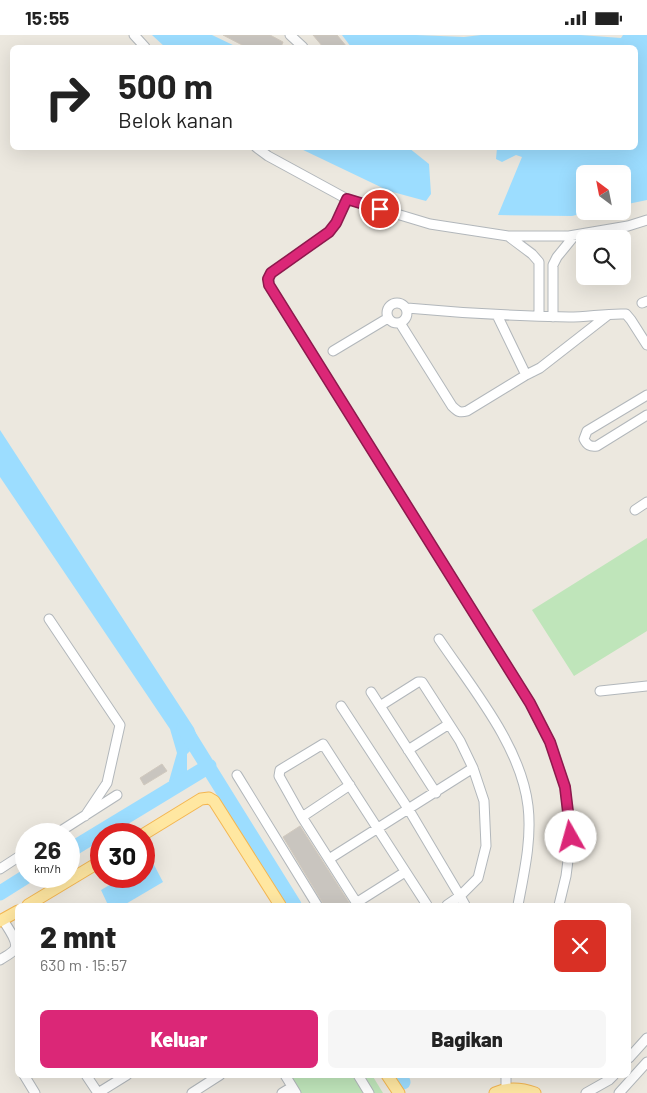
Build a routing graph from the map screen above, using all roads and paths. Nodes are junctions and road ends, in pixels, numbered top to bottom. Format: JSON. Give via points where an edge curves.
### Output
{"nodes":[{"id":1,"x":134,"y":35,"type":"edge"},
{"id":2,"x":290,"y":35,"type":"edge"},
{"id":3,"x":144,"y":45,"type":"edge"},
{"id":4,"x":301,"y":45,"type":"edge"},
{"id":5,"x":260,"y":150,"type":"edge"},
{"id":6,"x":347,"y":199,"type":"junction"},
{"id":7,"x":647,"y":220,"type":"edge"},
{"id":8,"x":575,"y":235,"type":"junction"},
{"id":9,"x":508,"y":236,"type":"junction"},
{"id":10,"x":407,"y":308,"type":"junction"},
{"id":11,"x":610,"y":313,"type":"junction"},
{"id":12,"x":497,"y":315,"type":"junction"},
{"id":13,"x":539,"y":316,"type":"junction"},
{"id":14,"x":552,"y":317,"type":"junction"},
{"id":15,"x":388,"y":318,"type":"junction"},
{"id":16,"x":400,"y":323,"type":"junction"},
{"id":17,"x":647,"y":345,"type":"edge"},
{"id":18,"x":333,"y":351,"type":"dead end"},
{"id":19,"x":526,"y":375,"type":"junction"},
{"id":20,"x":647,"y":395,"type":"edge"},
{"id":21,"x":647,"y":415,"type":"edge"},
{"id":22,"x":647,"y":502,"type":"edge"},
{"id":23,"x":635,"y":510,"type":"dead end"},
{"id":24,"x":49,"y":619,"type":"dead end"},
{"id":25,"x":439,"y":639,"type":"dead end"},
{"id":26,"x":647,"y":686,"type":"edge"},
{"id":27,"x":600,"y":691,"type":"dead end"},
{"id":28,"x":371,"y":692,"type":"dead end"},
{"id":29,"x":341,"y":706,"type":"dead end"},
{"id":30,"x":380,"y":706,"type":"junction"},
{"id":31,"x":449,"y":724,"type":"junction"},
{"id":32,"x":408,"y":750,"type":"junction"},
{"id":33,"x":473,"y":768,"type":"junction"},
{"id":34,"x":237,"y":775,"type":"dead end"},
{"id":35,"x":350,"y":785,"type":"junction"},
{"id":36,"x":436,"y":793,"type":"junction"},
{"id":37,"x":117,"y":795,"type":"dead end"},
{"id":38,"x":408,"y":810,"type":"junction"},
{"id":39,"x":84,"y":816,"type":"junction"},
{"id":40,"x":302,"y":817,"type":"junction"},
{"id":41,"x":73,"y":823,"type":"edge"},
{"id":42,"x":155,"y":827,"type":"edge"},
{"id":43,"x":378,"y":829,"type":"junction"},
{"id":44,"x":15,"y":859,"type":"edge"},
{"id":45,"x":329,"y":859,"type":"junction"},
{"id":46,"x":90,"y":868,"type":"edge"},
{"id":47,"x":0,"y":869,"type":"edge"},
{"id":48,"x":405,"y":872,"type":"junction"},
{"id":49,"x":460,"y":896,"type":"junction"},
{"id":50,"x":31,"y":903,"type":"edge"},
{"id":51,"x":279,"y":903,"type":"edge"},
{"id":52,"x":316,"y":903,"type":"edge"},
{"id":53,"x":356,"y":903,"type":"edge"},
{"id":54,"x":358,"y":903,"type":"edge"},
{"id":55,"x":425,"y":903,"type":"edge"},
{"id":56,"x":450,"y":903,"type":"edge"},
{"id":57,"x":464,"y":903,"type":"edge"},
{"id":58,"x":518,"y":903,"type":"edge"},
{"id":59,"x":559,"y":903,"type":"edge"},
{"id":60,"x":15,"y":913,"type":"edge"},
{"id":61,"x":2,"y":920,"type":"edge"},
{"id":62,"x":15,"y":942,"type":"edge"},
{"id":63,"x":15,"y":950,"type":"edge"},
{"id":64,"x":0,"y":960,"type":"edge"},
{"id":65,"x":647,"y":1038,"type":"edge"},
{"id":66,"x":631,"y":1056,"type":"edge"},
{"id":67,"x":647,"y":1062,"type":"edge"},
{"id":68,"x":26,"y":1078,"type":"edge"},
{"id":69,"x":88,"y":1078,"type":"edge"},
{"id":70,"x":122,"y":1078,"type":"edge"},
{"id":71,"x":215,"y":1078,"type":"edge"},
{"id":72,"x":287,"y":1078,"type":"edge"},
{"id":73,"x":360,"y":1078,"type":"edge"},
{"id":74,"x":389,"y":1078,"type":"edge"},
{"id":75,"x":505,"y":1078,"type":"edge"},
{"id":76,"x":611,"y":1078,"type":"edge"},
{"id":77,"x":294,"y":1090,"type":"edge"},
{"id":78,"x":500,"y":1091,"type":"edge"},
{"id":79,"x":35,"y":1093,"type":"edge"},
{"id":80,"x":98,"y":1093,"type":"edge"},
{"id":81,"x":192,"y":1093,"type":"edge"},
{"id":82,"x":282,"y":1093,"type":"edge"},
{"id":83,"x":369,"y":1093,"type":"edge"},
{"id":84,"x":399,"y":1093,"type":"edge"},
{"id":85,"x":535,"y":1093,"type":"edge"},
{"id":86,"x":586,"y":1093,"type":"edge"},
{"id":87,"x":619,"y":1093,"type":"edge"}],
"edges":[{"from":1,"to":3,"type":"street"},
{"from":2,"to":4,"type":"street"},
{"from":5,"to":6,"type":"street"},
{"from":6,"to":9,"type":"street","via":[[430,224]]},
{"from":6,"to":59,"type":"street","via":[[329,232],[271,273],[269,285],[530,703],[550,742],[565,787],[571,837]]},
{"from":7,"to":8,"type":"street"},
{"from":8,"to":9,"type":"street"},
{"from":8,"to":14,"type":"street","via":[[553,265]]},
{"from":9,"to":13,"type":"street","via":[[539,262]]},
{"from":10,"to":12,"type":"street"},
{"from":10,"to":15,"type":"street","via":[[402,303],[394,303],[388,311]]},
{"from":10,"to":16,"type":"street","via":[[406,319]]},
{"from":11,"to":14,"type":"street"},
{"from":11,"to":17,"type":"street","via":[[626,315]]},
{"from":11,"to":19,"type":"street","via":[[540,368]]},
{"from":12,"to":13,"type":"street"},
{"from":12,"to":19,"type":"street"},
{"from":13,"to":14,"type":"street"},
{"from":15,"to":16,"type":"street"},
{"from":15,"to":18,"type":"street"},
{"from":16,"to":19,"type":"street","via":[[458,412],[467,411]]},
{"from":20,"to":21,"type":"street","via":[[587,431],[586,444],[597,446]]},
{"from":22,"to":23,"type":"street"},
{"from":24,"to":39,"type":"street","via":[[120,725],[107,783]]},
{"from":25,"to":58,"type":"street","via":[[498,728],[519,769],[528,805],[529,830]]},
{"from":26,"to":27,"type":"street"},
{"from":28,"to":30,"type":"street"},
{"from":29,"to":38,"type":"street"},
{"from":30,"to":31,"type":"street","via":[[420,682]]},
{"from":30,"to":32,"type":"street"},
{"from":31,"to":32,"type":"street"},
{"from":31,"to":33,"type":"street"},
{"from":32,"to":36,"type":"street"},
{"from":33,"to":36,"type":"street"},
{"from":33,"to":49,"type":"street","via":[[484,801],[486,846],[478,878]]},
{"from":34,"to":52,"type":"street"},
{"from":35,"to":40,"type":"street"},
{"from":35,"to":40,"type":"street","via":[[323,744],[280,770],[278,775]]},
{"from":35,"to":43,"type":"street"},
{"from":36,"to":38,"type":"street"},
{"from":37,"to":39,"type":"street"},
{"from":38,"to":43,"type":"street"},
{"from":38,"to":49,"type":"street"},
{"from":39,"to":41,"type":"street"},
{"from":40,"to":45,"type":"street"},
{"from":42,"to":51,"type":"main road","via":[[201,799],[210,798]]},
{"from":43,"to":45,"type":"street"},
{"from":43,"to":48,"type":"street"},
{"from":44,"to":47,"type":"street"},
{"from":45,"to":53,"type":"street"},
{"from":46,"to":50,"type":"main road"},
{"from":48,"to":54,"type":"street"},
{"from":48,"to":55,"type":"street"},
{"from":49,"to":56,"type":"street"},
{"from":49,"to":57,"type":"street"},
{"from":60,"to":61,"type":"main road"},
{"from":61,"to":62,"type":"street"},
{"from":63,"to":64,"type":"street"},
{"from":65,"to":66,"type":"street"},
{"from":67,"to":87,"type":"street"},
{"from":68,"to":79,"type":"street"},
{"from":69,"to":80,"type":"street"},
{"from":70,"to":80,"type":"street"},
{"from":71,"to":81,"type":"street"},
{"from":72,"to":77,"type":"street"},
{"from":73,"to":83,"type":"street"},
{"from":74,"to":84,"type":"main road"},
{"from":75,"to":78,"type":"street"},
{"from":76,"to":86,"type":"street"},
{"from":77,"to":82,"type":"street"},
{"from":78,"to":85,"type":"main road","via":[[520,1089]]}]}
